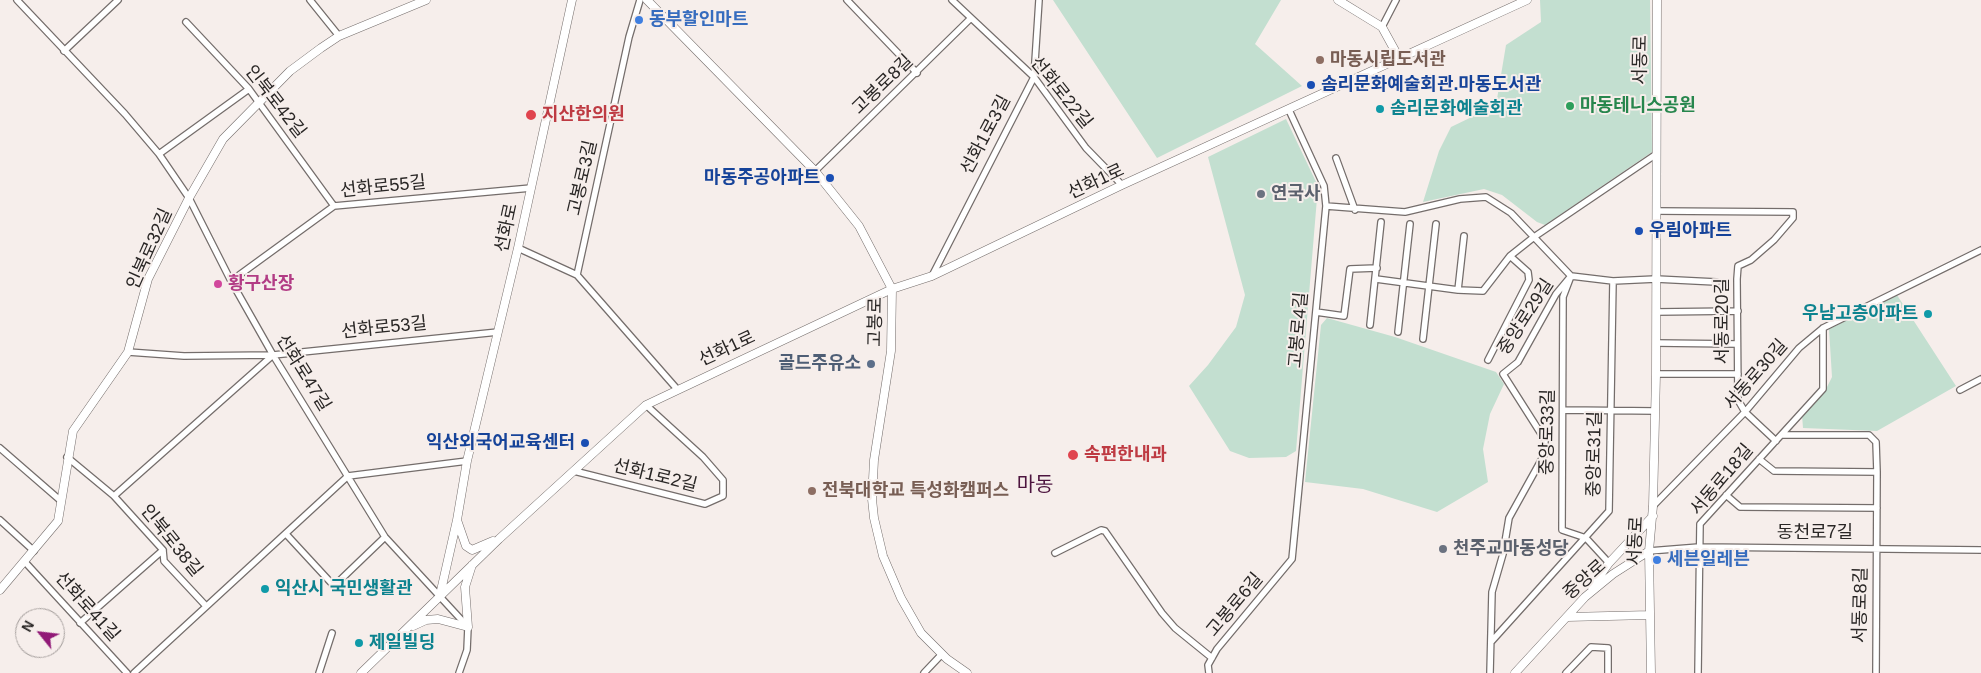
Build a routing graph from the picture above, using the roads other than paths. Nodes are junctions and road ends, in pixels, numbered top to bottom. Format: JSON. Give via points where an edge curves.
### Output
{"nodes":[{"id":1,"x":17,"y":0,"type":"edge"},
{"id":2,"x":118,"y":0,"type":"edge"},
{"id":3,"x":310,"y":0,"type":"edge"},
{"id":4,"x":425,"y":0,"type":"edge"},
{"id":5,"x":572,"y":0,"type":"edge"},
{"id":6,"x":640,"y":0,"type":"edge"},
{"id":7,"x":647,"y":0,"type":"edge"},
{"id":8,"x":847,"y":0,"type":"edge"},
{"id":9,"x":952,"y":0,"type":"edge"},
{"id":10,"x":1039,"y":0,"type":"edge"},
{"id":11,"x":1338,"y":0,"type":"edge"},
{"id":12,"x":1396,"y":0,"type":"edge"},
{"id":13,"x":1527,"y":0,"type":"edge"},
{"id":14,"x":1657,"y":0,"type":"edge"},
{"id":15,"x":970,"y":19,"type":"junction"},
{"id":16,"x":186,"y":22,"type":"dead end"},
{"id":17,"x":1382,"y":27,"type":"junction"},
{"id":18,"x":339,"y":36,"type":"junction"},
{"id":19,"x":64,"y":51,"type":"junction"},
{"id":20,"x":1399,"y":58,"type":"junction"},
{"id":21,"x":917,"y":73,"type":"junction"},
{"id":22,"x":1034,"y":77,"type":"junction"},
{"id":23,"x":249,"y":89,"type":"junction"},
{"id":24,"x":259,"y":101,"type":"junction"},
{"id":25,"x":1289,"y":110,"type":"junction"},
{"id":26,"x":159,"y":154,"type":"junction"},
{"id":27,"x":1655,"y":155,"type":"junction"},
{"id":28,"x":1336,"y":158,"type":"dead end"},
{"id":29,"x":815,"y":171,"type":"junction"},
{"id":30,"x":1122,"y":185,"type":"junction"},
{"id":31,"x":531,"y":188,"type":"junction"},
{"id":32,"x":189,"y":198,"type":"junction"},
{"id":33,"x":334,"y":206,"type":"junction"},
{"id":34,"x":1326,"y":206,"type":"junction"},
{"id":35,"x":1355,"y":210,"type":"junction"},
{"id":36,"x":1657,"y":211,"type":"junction"},
{"id":37,"x":1381,"y":222,"type":"dead end"},
{"id":38,"x":1410,"y":224,"type":"dead end"},
{"id":39,"x":1436,"y":224,"type":"dead end"},
{"id":40,"x":1464,"y":236,"type":"dead end"},
{"id":41,"x":1534,"y":237,"type":"junction"},
{"id":42,"x":518,"y":248,"type":"junction"},
{"id":43,"x":1981,"y":250,"type":"edge"},
{"id":44,"x":1510,"y":256,"type":"junction"},
{"id":45,"x":1377,"y":268,"type":"junction"},
{"id":46,"x":577,"y":275,"type":"junction"},
{"id":47,"x":932,"y":276,"type":"junction"},
{"id":48,"x":1571,"y":276,"type":"junction"},
{"id":49,"x":1376,"y":279,"type":"junction"},
{"id":50,"x":1656,"y":279,"type":"junction"},
{"id":51,"x":231,"y":281,"type":"junction"},
{"id":52,"x":1613,"y":281,"type":"junction"},
{"id":53,"x":1716,"y":282,"type":"dead end"},
{"id":54,"x":1405,"y":283,"type":"junction"},
{"id":55,"x":1430,"y":287,"type":"junction"},
{"id":56,"x":892,"y":289,"type":"junction"},
{"id":57,"x":1458,"y":290,"type":"junction"},
{"id":58,"x":1738,"y":311,"type":"junction"},
{"id":59,"x":1316,"y":312,"type":"junction"},
{"id":60,"x":1656,"y":312,"type":"junction"},
{"id":61,"x":1370,"y":325,"type":"dead end"},
{"id":62,"x":1823,"y":328,"type":"junction"},
{"id":63,"x":498,"y":332,"type":"junction"},
{"id":64,"x":1398,"y":332,"type":"dead end"},
{"id":65,"x":1423,"y":339,"type":"dead end"},
{"id":66,"x":1656,"y":343,"type":"junction"},
{"id":67,"x":1738,"y":344,"type":"junction"},
{"id":68,"x":128,"y":352,"type":"junction"},
{"id":69,"x":273,"y":355,"type":"junction"},
{"id":70,"x":1488,"y":360,"type":"dead end"},
{"id":71,"x":1656,"y":374,"type":"junction"},
{"id":72,"x":1738,"y":374,"type":"junction"},
{"id":73,"x":1981,"y":379,"type":"edge"},
{"id":74,"x":677,"y":389,"type":"junction"},
{"id":75,"x":1960,"y":390,"type":"dead end"},
{"id":76,"x":646,"y":405,"type":"junction"},
{"id":77,"x":1563,"y":410,"type":"junction"},
{"id":78,"x":1611,"y":410,"type":"junction"},
{"id":79,"x":1655,"y":411,"type":"junction"},
{"id":80,"x":1745,"y":412,"type":"junction"},
{"id":81,"x":1782,"y":435,"type":"junction"},
{"id":82,"x":1776,"y":441,"type":"junction"},
{"id":83,"x":0,"y":448,"type":"edge"},
{"id":84,"x":67,"y":457,"type":"junction"},
{"id":85,"x":1758,"y":459,"type":"junction"},
{"id":86,"x":467,"y":461,"type":"junction"},
{"id":87,"x":574,"y":472,"type":"junction"},
{"id":88,"x":1878,"y":472,"type":"junction"},
{"id":89,"x":348,"y":476,"type":"junction"},
{"id":90,"x":1726,"y":495,"type":"junction"},
{"id":91,"x":114,"y":496,"type":"junction"},
{"id":92,"x":61,"y":500,"type":"junction"},
{"id":93,"x":1654,"y":506,"type":"junction"},
{"id":94,"x":1877,"y":508,"type":"junction"},
{"id":95,"x":1652,"y":516,"type":"junction"},
{"id":96,"x":0,"y":520,"type":"edge"},
{"id":97,"x":457,"y":520,"type":"junction"},
{"id":98,"x":286,"y":534,"type":"junction"},
{"id":99,"x":385,"y":537,"type":"junction"},
{"id":100,"x":1586,"y":538,"type":"junction"},
{"id":101,"x":499,"y":539,"type":"junction"},
{"id":102,"x":1700,"y":547,"type":"junction"},
{"id":103,"x":1877,"y":548,"type":"junction"},
{"id":104,"x":163,"y":550,"type":"junction"},
{"id":105,"x":1981,"y":550,"type":"edge"},
{"id":106,"x":34,"y":551,"type":"junction"},
{"id":107,"x":1649,"y":551,"type":"junction"},
{"id":108,"x":1055,"y":553,"type":"dead end"},
{"id":109,"x":1292,"y":559,"type":"joint"},
{"id":110,"x":25,"y":562,"type":"junction"},
{"id":111,"x":473,"y":563,"type":"junction"},
{"id":112,"x":1609,"y":563,"type":"junction"},
{"id":113,"x":0,"y":590,"type":"edge"},
{"id":114,"x":440,"y":595,"type":"junction"},
{"id":115,"x":1585,"y":597,"type":"junction"},
{"id":116,"x":206,"y":606,"type":"junction"},
{"id":117,"x":1650,"y":615,"type":"junction"},
{"id":118,"x":1567,"y":617,"type":"junction"},
{"id":119,"x":80,"y":623,"type":"junction"},
{"id":120,"x":468,"y":627,"type":"junction"},
{"id":121,"x":405,"y":631,"type":"junction"},
{"id":122,"x":332,"y":633,"type":"dead end"},
{"id":123,"x":1491,"y":642,"type":"junction"},
{"id":124,"x":942,"y":654,"type":"junction"},
{"id":125,"x":1212,"y":658,"type":"junction"},
{"id":126,"x":127,"y":673,"type":"edge"},
{"id":127,"x":134,"y":673,"type":"edge"},
{"id":128,"x":320,"y":673,"type":"edge"},
{"id":129,"x":361,"y":673,"type":"edge"},
{"id":130,"x":459,"y":673,"type":"edge"},
{"id":131,"x":924,"y":673,"type":"edge"},
{"id":132,"x":967,"y":673,"type":"edge"},
{"id":133,"x":1209,"y":673,"type":"edge"},
{"id":134,"x":1490,"y":673,"type":"edge"},
{"id":135,"x":1515,"y":673,"type":"edge"},
{"id":136,"x":1566,"y":673,"type":"edge"},
{"id":137,"x":1608,"y":673,"type":"edge"},
{"id":138,"x":1651,"y":673,"type":"edge"},
{"id":139,"x":1698,"y":673,"type":"edge"},
{"id":140,"x":1876,"y":673,"type":"edge"}],
"edges":[{"from":1,"to":19,"type":"street","name":"선화로47길"},
{"from":2,"to":19,"type":"street"},
{"from":3,"to":18,"type":"street"},
{"from":4,"to":18,"type":"street","name":"인북로32길"},
{"from":5,"to":31,"type":"street","name":"선화로"},
{"from":6,"to":46,"type":"street","name":"고봉로3길"},
{"from":7,"to":29,"type":"street","name":"고봉로"},
{"from":8,"to":21,"type":"street"},
{"from":9,"to":15,"type":"street","name":"선화로22길"},
{"from":10,"to":22,"type":"street","name":"선화1로3길"},
{"from":11,"to":17,"type":"street"},
{"from":12,"to":17,"type":"street"},
{"from":13,"to":20,"type":"street","name":"선화1로"},
{"from":14,"to":27,"type":"street","name":"서동로"},
{"from":15,"to":21,"type":"street","name":"고봉로8길"},
{"from":15,"to":22,"type":"street","name":"선화로22길"},
{"from":16,"to":23,"type":"street","name":"인북로42길"},
{"from":17,"to":20,"type":"street"},
{"from":18,"to":24,"type":"street","name":"인북로32길","via":[[290,71]]},
{"from":19,"to":26,"type":"street","name":"선화로47길"},
{"from":20,"to":25,"type":"street","name":"선화1로"},
{"from":21,"to":29,"type":"street","name":"고봉로8길"},
{"from":22,"to":30,"type":"street","name":"선화로22길","via":[[1086,148]]},
{"from":22,"to":47,"type":"street","name":"선화1로3길"},
{"from":23,"to":24,"type":"street","name":"인북로42길"},
{"from":23,"to":26,"type":"street"},
{"from":24,"to":32,"type":"street","name":"인북로32길","via":[[223,139]]},
{"from":24,"to":33,"type":"street","name":"인북로42길"},
{"from":25,"to":30,"type":"street","name":"선화1로"},
{"from":25,"to":34,"type":"street","name":"고봉로4길","via":[[1324,186]]},
{"from":26,"to":32,"type":"street","name":"선화로47길"},
{"from":27,"to":36,"type":"street","name":"서동로"},
{"from":27,"to":41,"type":"street"},
{"from":28,"to":35,"type":"street"},
{"from":29,"to":56,"type":"street","name":"고봉로","via":[[859,226]]},
{"from":30,"to":47,"type":"street","name":"선화1로"},
{"from":31,"to":33,"type":"street","name":"선화로55길"},
{"from":31,"to":42,"type":"street","name":"선화로"},
{"from":32,"to":51,"type":"street","name":"선화로47길"},
{"from":32,"to":68,"type":"street","name":"인북로32길","via":[[148,279]]},
{"from":33,"to":51,"type":"street","name":"선화로55길"},
{"from":34,"to":35,"type":"street"},
{"from":34,"to":59,"type":"street","name":"고봉로4길"},
{"from":35,"to":41,"type":"street","via":[[1405,212],[1460,198],[1486,197],[1511,213]]},
{"from":36,"to":50,"type":"street","name":"서동로"},
{"from":36,"to":58,"type":"street","name":"서동로20길","via":[[1793,212],[1793,218],[1774,240],[1751,260],[1738,266]]},
{"from":37,"to":45,"type":"street"},
{"from":38,"to":54,"type":"street"},
{"from":39,"to":55,"type":"street"},
{"from":40,"to":57,"type":"street"},
{"from":41,"to":44,"type":"street"},
{"from":41,"to":48,"type":"street"},
{"from":42,"to":46,"type":"street"},
{"from":42,"to":63,"type":"street","name":"선화로"},
{"from":43,"to":62,"type":"street","name":"서동로30길"},
{"from":44,"to":57,"type":"street","via":[[1485,290]]},
{"from":44,"to":70,"type":"street","via":[[1528,272],[1529,280]]},
{"from":45,"to":49,"type":"street"},
{"from":45,"to":59,"type":"street","via":[[1350,269],[1344,316]]},
{"from":46,"to":74,"type":"street"},
{"from":47,"to":56,"type":"street","name":"선화1로"},
{"from":48,"to":52,"type":"street","name":"중앙로29길"},
{"from":48,"to":77,"type":"street","name":"중앙로33길","via":[[1563,297]]},
{"from":48,"to":123,"type":"street","name":"중앙로29길","via":[[1556,294],[1518,362],[1503,374],[1545,440],[1544,454],[1509,518],[1492,592]]},
{"from":49,"to":54,"type":"street"},
{"from":49,"to":61,"type":"street"},
{"from":50,"to":52,"type":"street","name":"중앙로29길"},
{"from":50,"to":53,"type":"street","name":"중앙로29길"},
{"from":50,"to":60,"type":"street","name":"서동로"},
{"from":51,"to":69,"type":"street","name":"선화로47길"},
{"from":52,"to":78,"type":"street","name":"중앙로31길"},
{"from":54,"to":55,"type":"street"},
{"from":54,"to":64,"type":"street"},
{"from":55,"to":57,"type":"street"},
{"from":55,"to":65,"type":"street"},
{"from":56,"to":74,"type":"street","name":"선화1로"},
{"from":56,"to":124,"type":"street","name":"고봉로","via":[[891,351],[874,460],[874,518],[883,556],[902,598],[920,633]]},
{"from":58,"to":60,"type":"street"},
{"from":58,"to":67,"type":"street","name":"서동로20길"},
{"from":59,"to":109,"type":"street","name":"고봉로4길"},
{"from":60,"to":66,"type":"street","name":"서동로"},
{"from":62,"to":80,"type":"street","name":"서동로30길","via":[[1799,348]]},
{"from":62,"to":81,"type":"street","name":"서동로18길","via":[[1822,389]]},
{"from":63,"to":69,"type":"street","name":"선화로53길"},
{"from":63,"to":86,"type":"street","name":"선화로"},
{"from":66,"to":67,"type":"street"},
{"from":66,"to":71,"type":"street","name":"서동로"},
{"from":67,"to":72,"type":"street","name":"서동로20길"},
{"from":68,"to":69,"type":"street","name":"선화로53길","via":[[184,356]]},
{"from":68,"to":84,"type":"street","name":"인북로32길","via":[[73,431]]},
{"from":69,"to":89,"type":"street","name":"선화로47길"},
{"from":69,"to":91,"type":"street"},
{"from":71,"to":72,"type":"street"},
{"from":71,"to":79,"type":"street","name":"서동로"},
{"from":72,"to":80,"type":"street","name":"서동로20길","via":[[1738,400]]},
{"from":73,"to":75,"type":"street"},
{"from":74,"to":76,"type":"street","name":"선화1로"},
{"from":76,"to":87,"type":"street","name":"선화1로"},
{"from":76,"to":87,"type":"street","name":"선화1로2길","via":[[724,480],[723,496],[705,504]]},
{"from":77,"to":78,"type":"street"},
{"from":77,"to":100,"type":"street","name":"중앙로33길","via":[[1562,530]]},
{"from":78,"to":79,"type":"street"},
{"from":78,"to":100,"type":"street","name":"중앙로31길","via":[[1610,511]]},
{"from":79,"to":93,"type":"street","name":"서동로"},
{"from":80,"to":82,"type":"street"},
{"from":80,"to":93,"type":"street","name":"서동로30길"},
{"from":81,"to":82,"type":"street","name":"서동로18길"},
{"from":81,"to":88,"type":"street","name":"서동로8길","via":[[1869,435],[1876,442]]},
{"from":82,"to":85,"type":"street","name":"서동로18길"},
{"from":83,"to":92,"type":"street"},
{"from":84,"to":91,"type":"street","name":"인북로38길"},
{"from":84,"to":92,"type":"street","name":"인북로32길"},
{"from":85,"to":88,"type":"street","via":[[1774,471]]},
{"from":85,"to":90,"type":"street","name":"서동로18길"},
{"from":86,"to":89,"type":"street"},
{"from":86,"to":97,"type":"street","name":"선화로"},
{"from":87,"to":101,"type":"street","name":"선화1로"},
{"from":88,"to":94,"type":"street","name":"서동로8길"},
{"from":89,"to":98,"type":"street"},
{"from":89,"to":99,"type":"street","name":"선화로47길"},
{"from":90,"to":94,"type":"street","via":[[1740,506]]},
{"from":90,"to":102,"type":"street","name":"서동로18길","via":[[1700,524]]},
{"from":91,"to":104,"type":"street","name":"인북로38길"},
{"from":92,"to":106,"type":"street","name":"인북로32길","via":[[58,521]]},
{"from":93,"to":95,"type":"street","name":"서동로"},
{"from":94,"to":103,"type":"street","name":"서동로8길"},
{"from":95,"to":107,"type":"street","name":"서동로"},
{"from":95,"to":112,"type":"street"},
{"from":96,"to":106,"type":"street"},
{"from":97,"to":101,"type":"street","via":[[466,546],[472,550]]},
{"from":97,"to":114,"type":"street","name":"선화로"},
{"from":98,"to":99,"type":"street","via":[[334,586]]},
{"from":98,"to":116,"type":"street"},
{"from":99,"to":114,"type":"street","name":"선화로47길"},
{"from":100,"to":112,"type":"street","name":"중앙로33길"},
{"from":100,"to":123,"type":"street","name":"중앙로31길"},
{"from":101,"to":111,"type":"street","name":"선화1로"},
{"from":102,"to":103,"type":"street","name":"동천로7길"},
{"from":102,"to":107,"type":"street","name":"동천로7길"},
{"from":102,"to":139,"type":"street","name":"서동로18길"},
{"from":103,"to":105,"type":"street","name":"동천로7길"},
{"from":103,"to":140,"type":"street","name":"서동로8길"},
{"from":104,"to":116,"type":"street","name":"인북로38길","via":[[164,561]]},
{"from":104,"to":119,"type":"street"},
{"from":106,"to":110,"type":"street","name":"인북로32길"},
{"from":107,"to":115,"type":"street","name":"중앙로"},
{"from":107,"to":117,"type":"street","name":"서동로"},
{"from":108,"to":125,"type":"street","via":[[1101,530],[1105,531],[1162,613]]},
{"from":109,"to":125,"type":"street","name":"고봉로6길"},
{"from":110,"to":113,"type":"street","name":"인북로32길"},
{"from":110,"to":119,"type":"street","name":"선화로41길"},
{"from":111,"to":114,"type":"street","name":"선화1로"},
{"from":111,"to":120,"type":"street","via":[[465,587]]},
{"from":112,"to":115,"type":"street"},
{"from":114,"to":120,"type":"street","name":"선화로47길"},
{"from":114,"to":121,"type":"street"},
{"from":115,"to":118,"type":"street","name":"중앙로"},
{"from":116,"to":127,"type":"street"},
{"from":117,"to":118,"type":"street","name":"중앙로"},
{"from":117,"to":138,"type":"street","name":"서동로"},
{"from":118,"to":135,"type":"street","name":"중앙로"},
{"from":119,"to":126,"type":"street","name":"선화로41길"},
{"from":120,"to":121,"type":"street","via":[[438,619],[426,620]]},
{"from":120,"to":130,"type":"street","via":[[467,650]]},
{"from":121,"to":129,"type":"street"},
{"from":122,"to":128,"type":"street"},
{"from":123,"to":134,"type":"street","name":"중앙로29길"},
{"from":124,"to":131,"type":"street"},
{"from":124,"to":132,"type":"street","name":"고봉로"},
{"from":125,"to":133,"type":"street","name":"고봉로6길","via":[[1208,665]]},
{"from":136,"to":137,"type":"street","via":[[1591,648],[1608,648]]}]}
